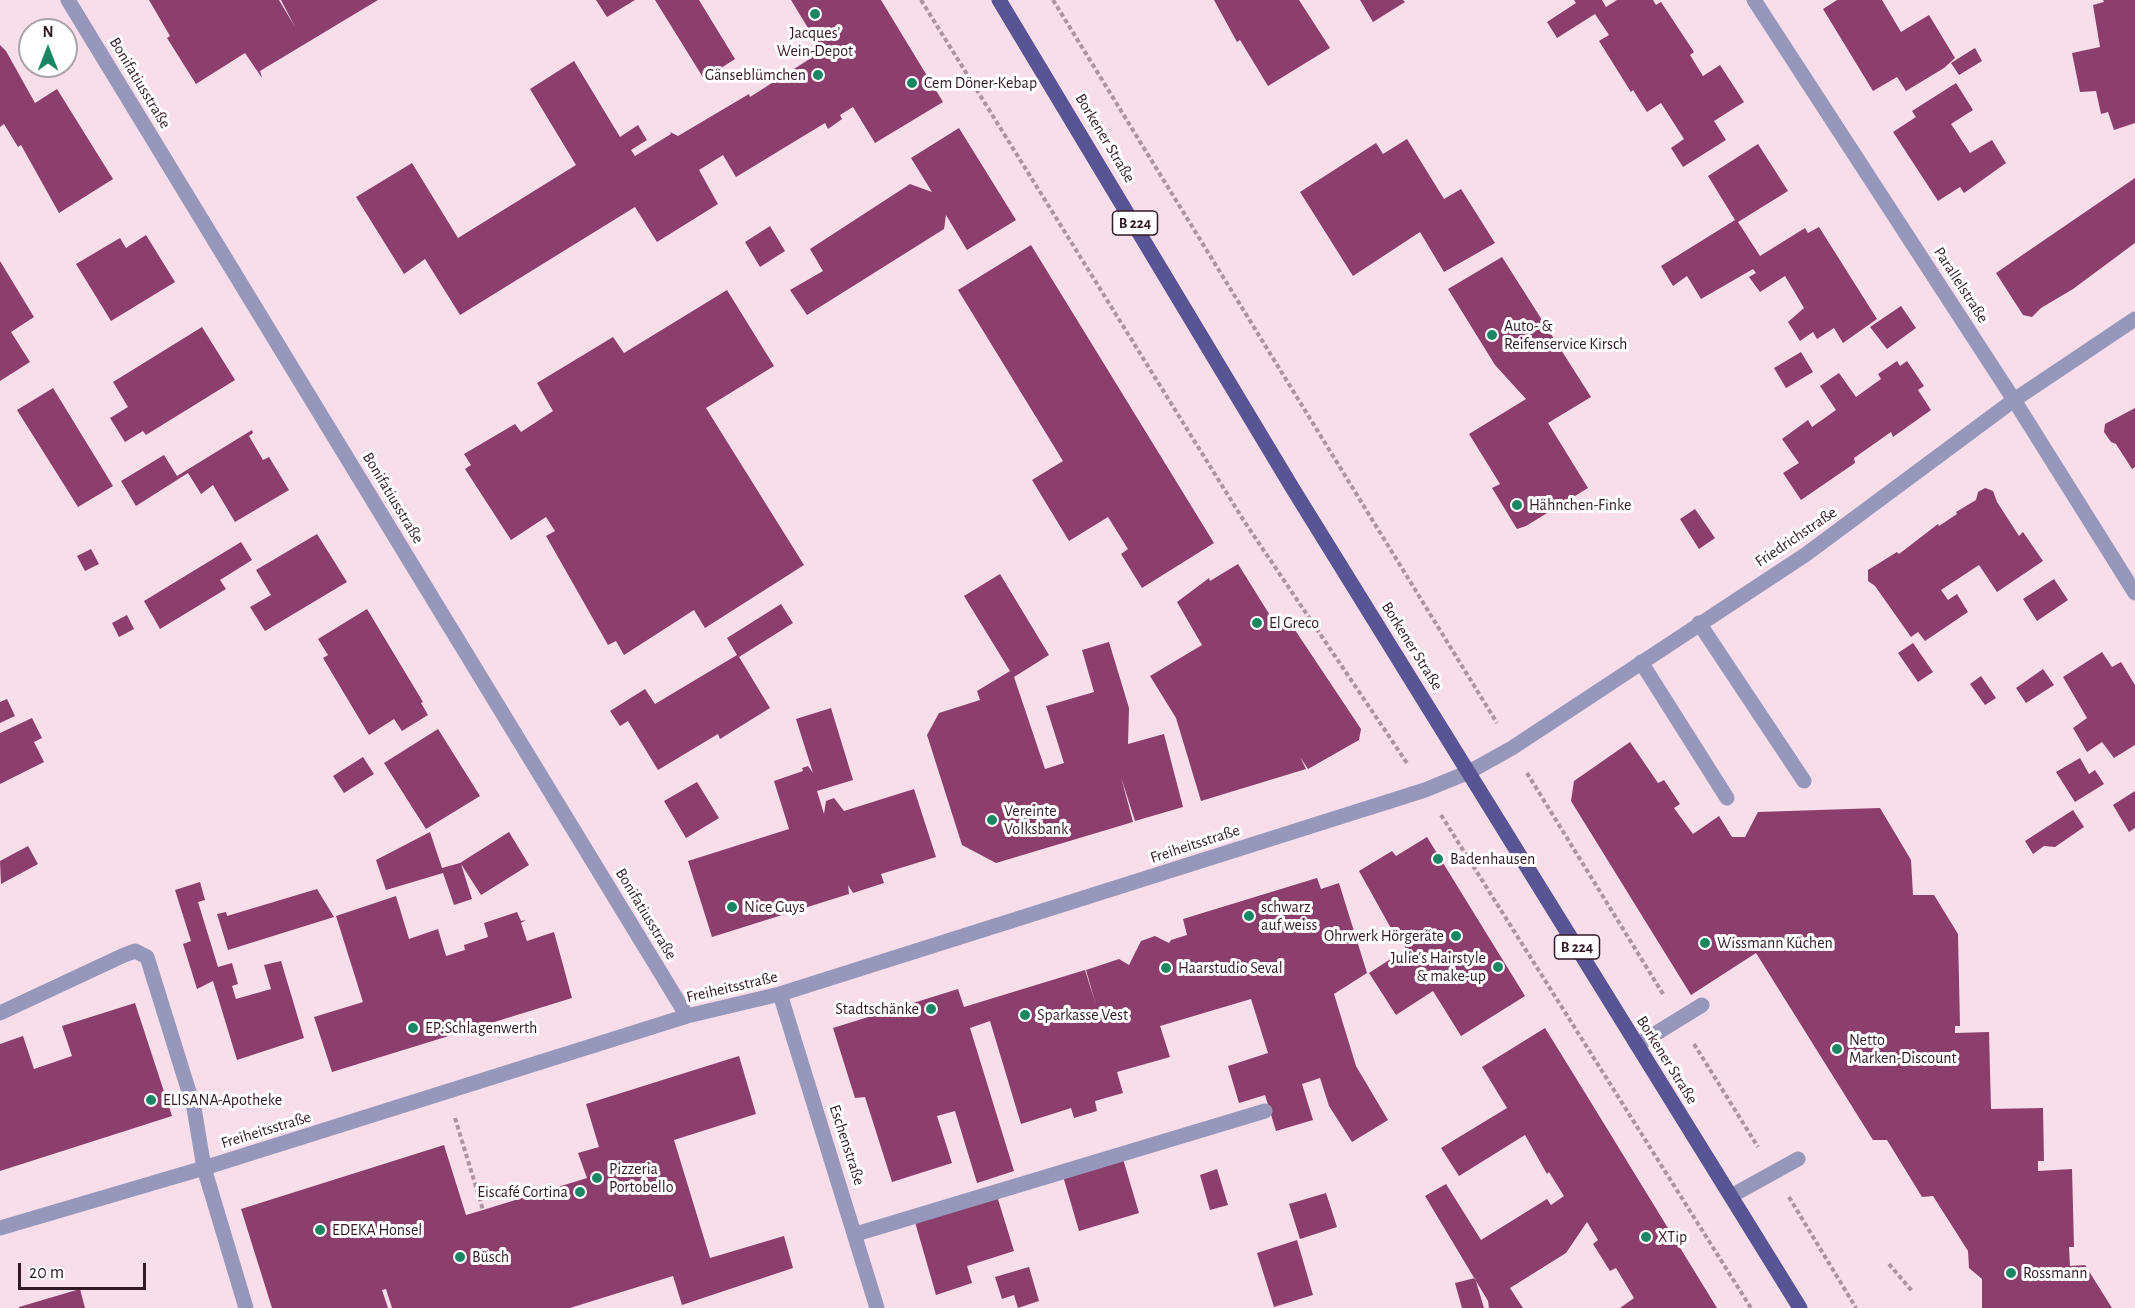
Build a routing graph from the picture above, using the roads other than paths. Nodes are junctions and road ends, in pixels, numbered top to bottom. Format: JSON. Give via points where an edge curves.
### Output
{"nodes":[{"id":1,"x":68,"y":0,"type":"edge"},
{"id":2,"x":999,"y":0,"type":"edge"},
{"id":3,"x":1754,"y":0,"type":"edge"},
{"id":4,"x":2135,"y":319,"type":"edge"},
{"id":5,"x":2014,"y":400,"type":"junction"},
{"id":6,"x":2135,"y":593,"type":"edge"},
{"id":7,"x":1699,"y":623,"type":"junction"},
{"id":8,"x":1641,"y":662,"type":"junction"},
{"id":9,"x":1469,"y":772,"type":"junction"},
{"id":10,"x":1804,"y":781,"type":"dead end"},
{"id":11,"x":1727,"y":798,"type":"dead end"},
{"id":12,"x":780,"y":994,"type":"junction"},
{"id":13,"x":1702,"y":1005,"type":"dead end"},
{"id":14,"x":0,"y":1012,"type":"edge"},
{"id":15,"x":687,"y":1016,"type":"junction"},
{"id":16,"x":1637,"y":1045,"type":"junction"},
{"id":17,"x":1265,"y":1111,"type":"dead end"},
{"id":18,"x":1798,"y":1159,"type":"dead end"},
{"id":19,"x":204,"y":1168,"type":"junction"},
{"id":20,"x":1731,"y":1196,"type":"junction"},
{"id":21,"x":0,"y":1228,"type":"edge"},
{"id":22,"x":856,"y":1234,"type":"junction"},
{"id":23,"x":246,"y":1308,"type":"edge"},
{"id":24,"x":877,"y":1308,"type":"edge"},
{"id":25,"x":1800,"y":1308,"type":"edge"}],
"edges":[{"from":1,"to":15,"type":"street","name":"Bonifatiusstraße"},
{"from":2,"to":9,"type":"main road","name":"Borkener Straße","number":"B 224","via":[[1293,489]]},
{"from":3,"to":5,"type":"street","name":"Parallelstraße"},
{"from":4,"to":5,"type":"street","name":"Friedrichstraße"},
{"from":5,"to":6,"type":"street","name":"Parallelstraße"},
{"from":5,"to":7,"type":"street","name":"Friedrichstraße","via":[[1805,555]]},
{"from":7,"to":8,"type":"street","name":"Friedrichstraße"},
{"from":7,"to":10,"type":"street"},
{"from":8,"to":9,"type":"street","name":"Friedrichstraße"},
{"from":8,"to":11,"type":"street"},
{"from":9,"to":12,"type":"street","name":"Freiheitsstraße","via":[[1425,790]]},
{"from":9,"to":16,"type":"main road","name":"Borkener Straße","number":"B 224"},
{"from":12,"to":15,"type":"street","name":"Freiheitsstraße"},
{"from":12,"to":22,"type":"street","name":"Eschenstraße"},
{"from":13,"to":16,"type":"street"},
{"from":14,"to":19,"type":"street","via":[[135,951],[147,957],[194,1108]]},
{"from":15,"to":19,"type":"street","name":"Freiheitsstraße"},
{"from":16,"to":20,"type":"main road","name":"Borkener Straße","number":"B 224"},
{"from":17,"to":22,"type":"street"},
{"from":18,"to":20,"type":"street"},
{"from":19,"to":21,"type":"street","name":"Freiheitsstraße"},
{"from":19,"to":23,"type":"street"},
{"from":20,"to":25,"type":"main road","name":"Borkener Straße","number":"B 224"},
{"from":22,"to":24,"type":"street","name":"Eschenstraße"}]}
